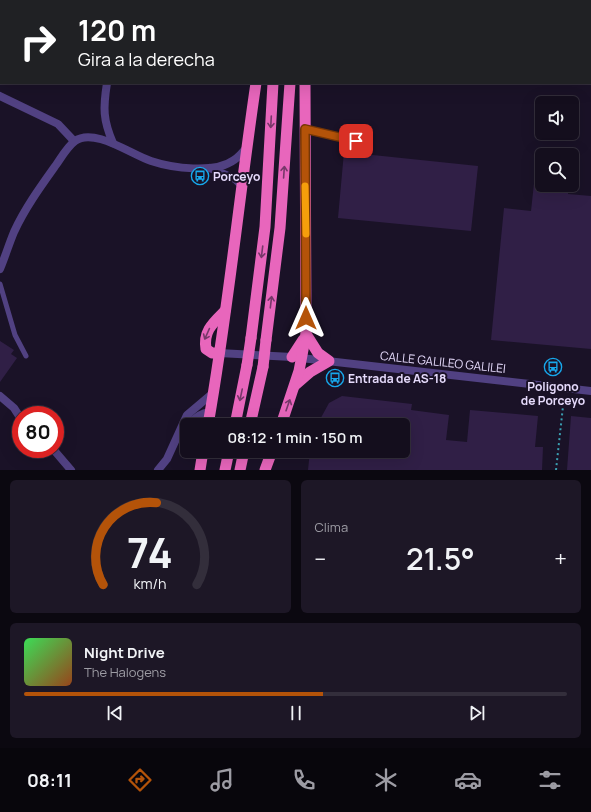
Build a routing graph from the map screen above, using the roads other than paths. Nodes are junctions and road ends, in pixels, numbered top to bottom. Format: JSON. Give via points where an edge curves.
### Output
{"nodes":[{"id":1,"x":107,"y":84,"type":"edge"},
{"id":2,"x":256,"y":84,"type":"edge"},
{"id":3,"x":273,"y":84,"type":"edge"},
{"id":4,"x":290,"y":84,"type":"edge"},
{"id":5,"x":305,"y":84,"type":"edge"},
{"id":6,"x":0,"y":96,"type":"edge"},
{"id":7,"x":305,"y":129,"type":"junction"},
{"id":8,"x":356,"y":141,"type":"dead end"},
{"id":9,"x":74,"y":142,"type":"junction"},
{"id":10,"x":113,"y":143,"type":"junction"},
{"id":11,"x":247,"y":147,"type":"junction"},
{"id":12,"x":234,"y":161,"type":"junction"},
{"id":13,"x":209,"y":168,"type":"junction"},
{"id":14,"x":243,"y":170,"type":"junction"},
{"id":15,"x":244,"y":188,"type":"junction"},
{"id":16,"x":0,"y":269,"type":"edge"},
{"id":17,"x":0,"y":284,"type":"edge"},
{"id":18,"x":225,"y":311,"type":"junction"},
{"id":19,"x":306,"y":334,"type":"junction"},
{"id":20,"x":219,"y":353,"type":"junction"},
{"id":21,"x":26,"y":356,"type":"dead end"},
{"id":22,"x":297,"y":358,"type":"junction"},
{"id":23,"x":329,"y":361,"type":"junction"},
{"id":24,"x":295,"y":385,"type":"junction"},
{"id":25,"x":591,"y":391,"type":"edge"},
{"id":26,"x":213,"y":393,"type":"junction"},
{"id":27,"x":0,"y":396,"type":"edge"},
{"id":28,"x":12,"y":406,"type":"edge"},
{"id":29,"x":210,"y":412,"type":"junction"},
{"id":30,"x":197,"y":418,"type":"edge"},
{"id":31,"x":209,"y":418,"type":"edge"},
{"id":32,"x":236,"y":418,"type":"edge"},
{"id":33,"x":252,"y":418,"type":"edge"},
{"id":34,"x":283,"y":418,"type":"edge"},
{"id":35,"x":180,"y":436,"type":"edge"},
{"id":36,"x":177,"y":440,"type":"junction"},
{"id":37,"x":61,"y":458,"type":"edge"},
{"id":38,"x":202,"y":458,"type":"edge"},
{"id":39,"x":228,"y":458,"type":"edge"},
{"id":40,"x":243,"y":458,"type":"edge"},
{"id":41,"x":269,"y":458,"type":"edge"},
{"id":42,"x":158,"y":469,"type":"edge"},
{"id":43,"x":71,"y":470,"type":"edge"},
{"id":44,"x":200,"y":470,"type":"edge"},
{"id":45,"x":225,"y":470,"type":"edge"},
{"id":46,"x":240,"y":470,"type":"edge"},
{"id":47,"x":265,"y":470,"type":"edge"}],
"edges":[{"from":1,"to":10,"type":"street","via":[[105,125]]},
{"from":2,"to":11,"type":"highway"},
{"from":3,"to":32,"type":"highway","one_way":true,"bridge":true,"via":[[264,227],[247,365]]},
{"from":33,"to":4,"type":"highway","one_way":true,"bridge":true,"via":[[263,367],[280,228]]},
{"from":5,"to":7,"type":"highway"},
{"from":6,"to":9,"type":"street","via":[[58,124]]},
{"from":7,"to":8,"type":"lane"},
{"from":7,"to":19,"type":"highway"},
{"from":9,"to":10,"type":"street","via":[[81,138],[92,138]]},
{"from":9,"to":16,"type":"street","via":[[25,212]]},
{"from":10,"to":13,"type":"street","via":[[151,161],[174,167]]},
{"from":11,"to":12,"type":"street"},
{"from":11,"to":14,"type":"highway"},
{"from":12,"to":13,"type":"street"},
{"from":12,"to":14,"type":"street"},
{"from":13,"to":15,"type":"street","via":[[235,179]]},
{"from":14,"to":15,"type":"highway"},
{"from":15,"to":18,"type":"highway","via":[[245,204],[238,226]]},
{"from":17,"to":21,"type":"lane","via":[[15,335]]},
{"from":18,"to":20,"type":"highway"},
{"from":18,"to":20,"type":"highway","one_way":true,"via":[[204,338],[206,349],[212,353]]},
{"from":19,"to":22,"type":"highway"},
{"from":19,"to":23,"type":"highway","via":[[318,353]]},
{"from":20,"to":22,"type":"street","name":"CALLE GALILEO GALILEI"},
{"from":20,"to":26,"type":"highway"},
{"from":22,"to":23,"type":"street","name":"CALLE GALILEO GALILEI"},
{"from":22,"to":24,"type":"highway"},
{"from":23,"to":24,"type":"highway"},
{"from":23,"to":25,"type":"street","name":"CALLE GALILEO GALILEI"},
{"from":34,"to":24,"type":"highway","one_way":true},
{"from":26,"to":29,"type":"highway"},
{"from":26,"to":36,"type":"street","via":[[183,420]]},
{"from":27,"to":28,"type":"street"},
{"from":29,"to":30,"type":"street","via":[[203,413]]},
{"from":29,"to":31,"type":"highway"},
{"from":35,"to":36,"type":"street"},
{"from":36,"to":42,"type":"street"},
{"from":37,"to":43,"type":"street"},
{"from":38,"to":44,"type":"highway"},
{"from":39,"to":45,"type":"highway"},
{"from":40,"to":46,"type":"highway"},
{"from":41,"to":47,"type":"highway"}]}
